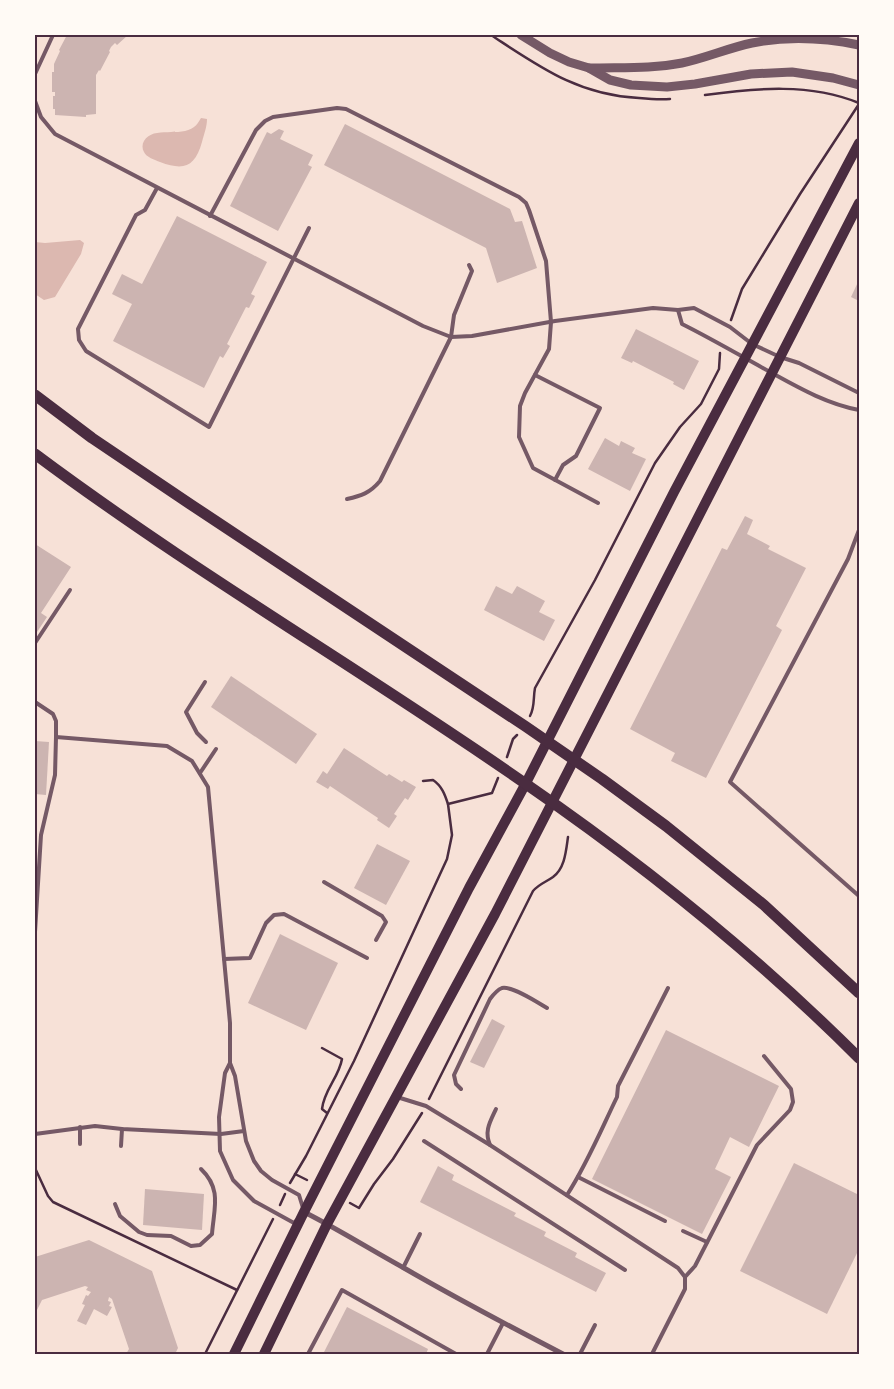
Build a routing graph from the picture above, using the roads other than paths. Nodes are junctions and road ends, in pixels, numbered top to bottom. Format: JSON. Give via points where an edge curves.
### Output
{"nodes":[{"id":1,"x":53,"y":35,"type":"edge"},
{"id":2,"x":521,"y":35,"type":"edge"},
{"id":3,"x":859,"y":45,"type":"edge"},
{"id":4,"x":589,"y":68,"type":"junction"},
{"id":5,"x":35,"y":74,"type":"edge"},
{"id":6,"x":859,"y":84,"type":"edge"},
{"id":7,"x":35,"y":101,"type":"edge"},
{"id":8,"x":859,"y":143,"type":"edge"},
{"id":9,"x":157,"y":188,"type":"junction"},
{"id":10,"x":859,"y":203,"type":"edge"},
{"id":11,"x":210,"y":216,"type":"junction"},
{"id":12,"x":309,"y":228,"type":"dead end"},
{"id":13,"x":294,"y":258,"type":"junction"},
{"id":14,"x":469,"y":265,"type":"dead end"},
{"id":15,"x":678,"y":310,"type":"junction"},
{"id":16,"x":551,"y":322,"type":"junction"},
{"id":17,"x":451,"y":338,"type":"junction"},
{"id":18,"x":752,"y":344,"type":"junction"},
{"id":19,"x":780,"y":357,"type":"junction"},
{"id":20,"x":744,"y":358,"type":"junction"},
{"id":21,"x":772,"y":373,"type":"junction"},
{"id":22,"x":535,"y":375,"type":"junction"},
{"id":23,"x":859,"y":393,"type":"edge"},
{"id":24,"x":35,"y":395,"type":"edge"},
{"id":25,"x":859,"y":410,"type":"edge"},
{"id":26,"x":35,"y":454,"type":"edge"},
{"id":27,"x":555,"y":480,"type":"junction"},
{"id":28,"x":347,"y":499,"type":"dead end"},
{"id":29,"x":598,"y":503,"type":"dead end"},
{"id":30,"x":859,"y":530,"type":"edge"},
{"id":31,"x":70,"y":590,"type":"dead end"},
{"id":32,"x":35,"y":643,"type":"edge"},
{"id":33,"x":205,"y":682,"type":"dead end"},
{"id":34,"x":35,"y":702,"type":"edge"},
{"id":35,"x":56,"y":737,"type":"junction"},
{"id":36,"x":547,"y":741,"type":"junction"},
{"id":37,"x":206,"y":742,"type":"dead end"},
{"id":38,"x":216,"y":749,"type":"dead end"},
{"id":39,"x":575,"y":759,"type":"junction"},
{"id":40,"x":200,"y":773,"type":"junction"},
{"id":41,"x":526,"y":783,"type":"junction"},
{"id":42,"x":552,"y":802,"type":"junction"},
{"id":43,"x":324,"y":882,"type":"dead end"},
{"id":44,"x":859,"y":896,"type":"edge"},
{"id":45,"x":35,"y":932,"type":"edge"},
{"id":46,"x":376,"y":940,"type":"dead end"},
{"id":47,"x":368,"y":958,"type":"dead end"},
{"id":48,"x":224,"y":959,"type":"junction"},
{"id":49,"x":668,"y":988,"type":"dead end"},
{"id":50,"x":859,"y":993,"type":"edge"},
{"id":51,"x":547,"y":1008,"type":"dead end"},
{"id":52,"x":764,"y":1056,"type":"dead end"},
{"id":53,"x":859,"y":1058,"type":"edge"},
{"id":54,"x":230,"y":1063,"type":"junction"},
{"id":55,"x":461,"y":1089,"type":"dead end"},
{"id":56,"x":397,"y":1098,"type":"junction"},
{"id":57,"x":496,"y":1109,"type":"dead end"},
{"id":58,"x":80,"y":1127,"type":"junction"},
{"id":59,"x":122,"y":1129,"type":"junction"},
{"id":60,"x":244,"y":1131,"type":"junction"},
{"id":61,"x":35,"y":1134,"type":"edge"},
{"id":62,"x":221,"y":1134,"type":"junction"},
{"id":63,"x":424,"y":1140,"type":"dead end"},
{"id":64,"x":80,"y":1144,"type":"dead end"},
{"id":65,"x":490,"y":1145,"type":"junction"},
{"id":66,"x":120,"y":1146,"type":"dead end"},
{"id":67,"x":201,"y":1169,"type":"dead end"},
{"id":68,"x":578,"y":1177,"type":"junction"},
{"id":69,"x":567,"y":1195,"type":"junction"},
{"id":70,"x":115,"y":1204,"type":"dead end"},
{"id":71,"x":304,"y":1212,"type":"junction"},
{"id":72,"x":665,"y":1221,"type":"dead end"},
{"id":73,"x":328,"y":1224,"type":"junction"},
{"id":74,"x":683,"y":1231,"type":"dead end"},
{"id":75,"x":420,"y":1234,"type":"dead end"},
{"id":76,"x":707,"y":1242,"type":"junction"},
{"id":77,"x":403,"y":1268,"type":"junction"},
{"id":78,"x":625,"y":1270,"type":"dead end"},
{"id":79,"x":685,"y":1277,"type":"junction"},
{"id":80,"x":503,"y":1323,"type":"junction"},
{"id":81,"x":595,"y":1325,"type":"dead end"},
{"id":82,"x":234,"y":1354,"type":"edge"},
{"id":83,"x":264,"y":1354,"type":"edge"},
{"id":84,"x":308,"y":1354,"type":"edge"},
{"id":85,"x":456,"y":1354,"type":"edge"},
{"id":86,"x":487,"y":1354,"type":"edge"},
{"id":87,"x":563,"y":1354,"type":"edge"},
{"id":88,"x":580,"y":1354,"type":"edge"},
{"id":89,"x":652,"y":1354,"type":"edge"}],
"edges":[{"from":1,"to":5,"type":"lane"},
{"from":2,"to":4,"type":"street","via":[[550,53]]},
{"from":3,"to":4,"type":"street","via":[[820,39],[770,41],[681,63]]},
{"from":4,"to":6,"type":"street","via":[[610,80],[648,87],[792,72]]},
{"from":7,"to":9,"type":"lane","via":[[40,117],[55,134]]},
{"from":8,"to":18,"type":"main road"},
{"from":9,"to":11,"type":"lane"},
{"from":9,"to":13,"type":"lane","via":[[145,210],[136,215],[78,329],[79,340],[86,351],[209,427]]},
{"from":10,"to":19,"type":"main road"},
{"from":11,"to":13,"type":"lane"},
{"from":11,"to":16,"type":"lane","via":[[256,130],[265,121],[273,116],[338,108],[346,110],[526,203],[546,261]]},
{"from":12,"to":13,"type":"lane"},
{"from":13,"to":17,"type":"lane"},
{"from":14,"to":17,"type":"lane","via":[[472,271],[454,315]]},
{"from":15,"to":16,"type":"lane","via":[[652,308]]},
{"from":15,"to":18,"type":"lane","via":[[694,308],[730,327]]},
{"from":15,"to":20,"type":"lane","via":[[682,324]]},
{"from":16,"to":17,"type":"lane"},
{"from":16,"to":22,"type":"lane","via":[[549,349]]},
{"from":17,"to":28,"type":"lane","via":[[380,481],[362,496]]},
{"from":18,"to":19,"type":"lane"},
{"from":18,"to":20,"type":"main road"},
{"from":19,"to":21,"type":"main road"},
{"from":19,"to":23,"type":"lane"},
{"from":20,"to":21,"type":"lane"},
{"from":20,"to":36,"type":"main road"},
{"from":21,"to":25,"type":"lane","via":[[840,406]]},
{"from":21,"to":39,"type":"main road"},
{"from":22,"to":27,"type":"lane","via":[[520,406],[519,437],[533,468]]},
{"from":22,"to":27,"type":"lane","via":[[600,408],[576,456],[563,465]]},
{"from":24,"to":36,"type":"main road","via":[[92,438]]},
{"from":26,"to":41,"type":"main road","via":[[168,548]]},
{"from":27,"to":29,"type":"lane"},
{"from":30,"to":44,"type":"lane","via":[[848,559],[730,782]]},
{"from":31,"to":32,"type":"lane"},
{"from":33,"to":37,"type":"lane","via":[[186,712]]},
{"from":34,"to":35,"type":"lane","via":[[53,714]]},
{"from":35,"to":40,"type":"lane","via":[[167,746],[192,761]]},
{"from":35,"to":45,"type":"lane","via":[[54,775],[41,835]]},
{"from":36,"to":39,"type":"main road"},
{"from":36,"to":41,"type":"main road"},
{"from":38,"to":40,"type":"lane"},
{"from":39,"to":42,"type":"main road"},
{"from":39,"to":50,"type":"main road","via":[[666,826],[764,906]]},
{"from":40,"to":48,"type":"lane","via":[[208,786]]},
{"from":41,"to":42,"type":"main road"},
{"from":41,"to":71,"type":"main road"},
{"from":42,"to":53,"type":"main road","via":[[658,880],[730,939]]},
{"from":42,"to":56,"type":"main road"},
{"from":43,"to":46,"type":"lane","via":[[382,916],[386,922]]},
{"from":47,"to":48,"type":"lane","via":[[284,914],[274,915],[266,924],[250,958]]},
{"from":48,"to":54,"type":"lane"},
{"from":49,"to":68,"type":"lane","via":[[618,1086],[617,1097]]},
{"from":51,"to":55,"type":"lane","via":[[511,989],[502,988],[496,992],[490,998],[454,1075]]},
{"from":52,"to":76,"type":"lane","via":[[791,1089],[793,1102],[790,1110],[757,1145]]},
{"from":54,"to":60,"type":"lane"},
{"from":54,"to":62,"type":"lane","via":[[225,1073],[219,1118]]},
{"from":56,"to":65,"type":"lane","via":[[426,1106]]},
{"from":56,"to":73,"type":"main road"},
{"from":57,"to":65,"type":"lane","via":[[487,1128]]},
{"from":58,"to":59,"type":"lane"},
{"from":58,"to":61,"type":"lane"},
{"from":58,"to":64,"type":"lane"},
{"from":59,"to":62,"type":"lane"},
{"from":59,"to":66,"type":"lane"},
{"from":60,"to":62,"type":"lane"},
{"from":60,"to":71,"type":"lane","via":[[261,1171],[299,1195]]},
{"from":62,"to":71,"type":"lane","via":[[220,1151],[232,1180],[254,1201],[294,1223]]},
{"from":63,"to":78,"type":"lane"},
{"from":65,"to":69,"type":"lane"},
{"from":67,"to":70,"type":"lane","via":[[212,1182],[215,1194],[212,1234],[200,1245],[191,1246],[171,1236],[139,1232],[120,1216]]},
{"from":68,"to":69,"type":"lane"},
{"from":68,"to":72,"type":"lane"},
{"from":69,"to":79,"type":"lane","via":[[678,1268]]},
{"from":71,"to":73,"type":"street"},
{"from":71,"to":82,"type":"main road"},
{"from":73,"to":77,"type":"street"},
{"from":73,"to":83,"type":"main road"},
{"from":74,"to":76,"type":"lane"},
{"from":75,"to":77,"type":"lane"},
{"from":76,"to":79,"type":"lane","via":[[695,1266]]},
{"from":77,"to":80,"type":"street"},
{"from":79,"to":89,"type":"lane","via":[[685,1288]]},
{"from":80,"to":86,"type":"lane"},
{"from":80,"to":87,"type":"street"},
{"from":81,"to":88,"type":"lane"},
{"from":84,"to":85,"type":"lane","via":[[342,1290]]}]}
